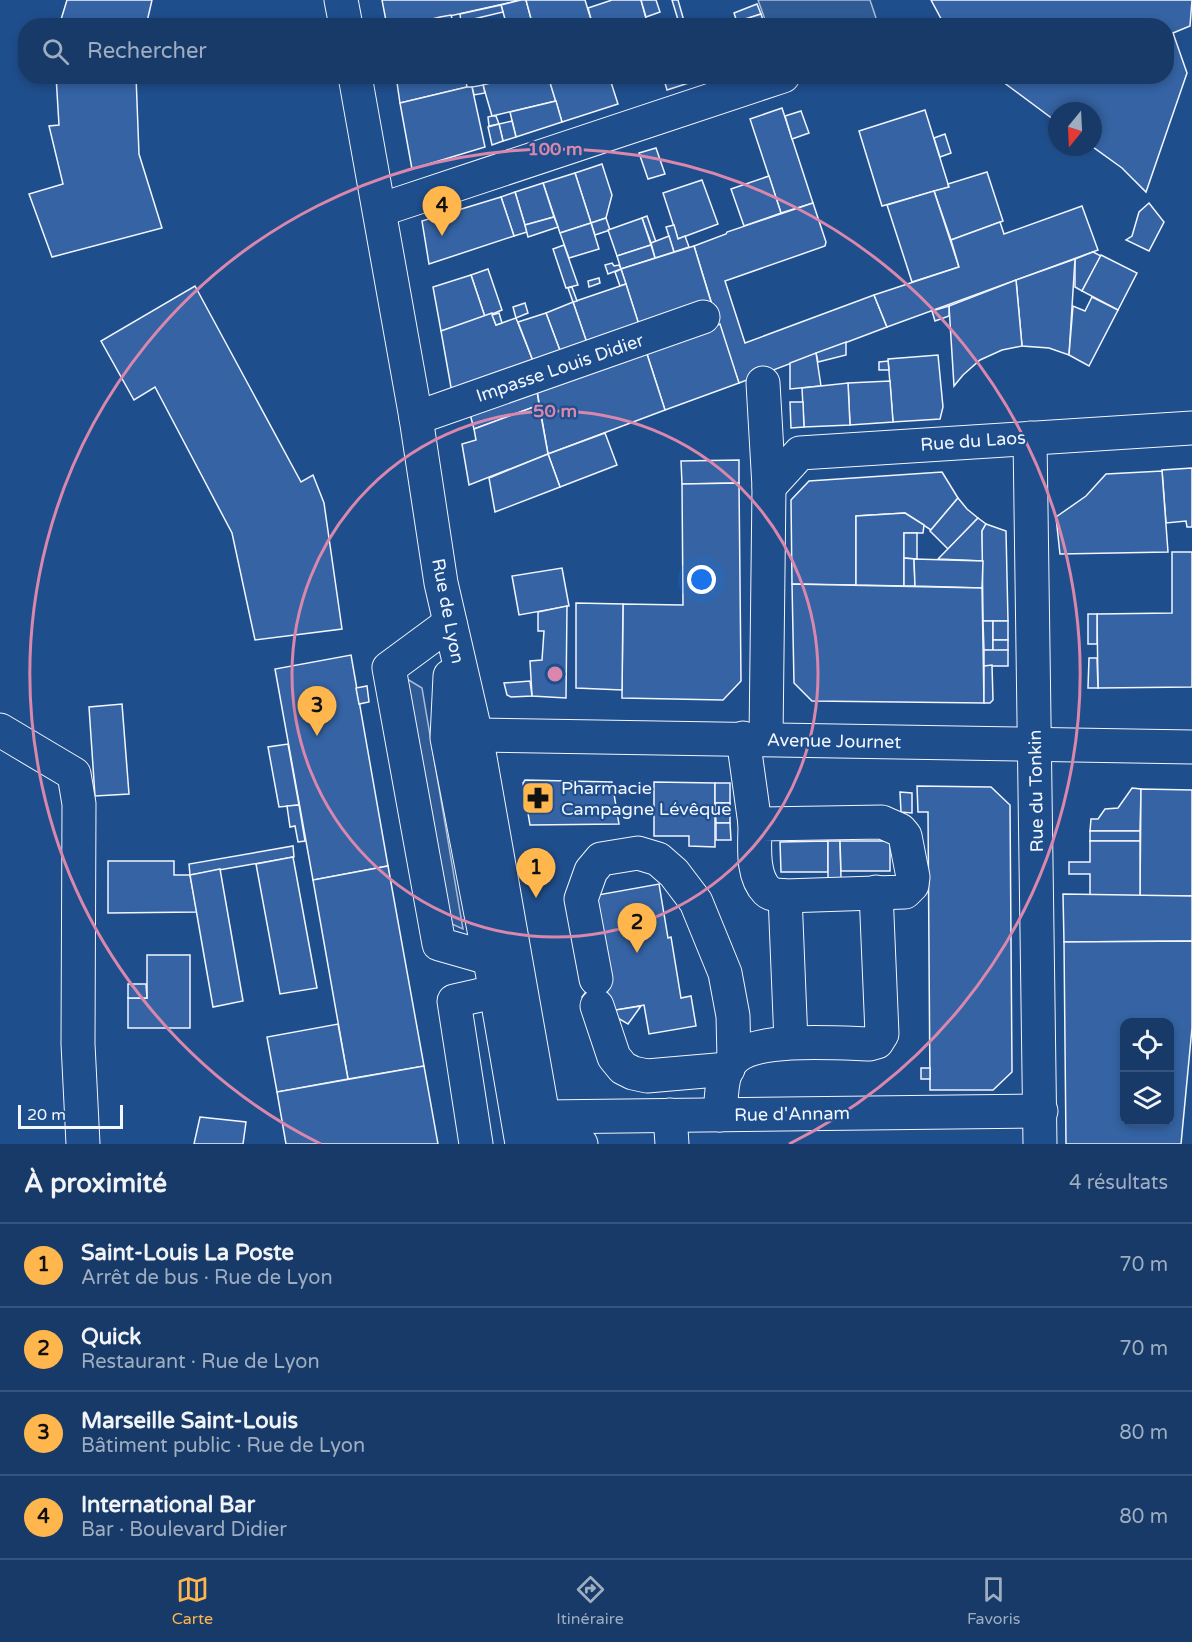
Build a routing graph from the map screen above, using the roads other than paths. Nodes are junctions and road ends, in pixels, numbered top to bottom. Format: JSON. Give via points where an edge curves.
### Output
{"nodes":[{"id":1,"x":341,"y":0,"type":"edge"},
{"id":2,"x":344,"y":18,"type":"edge"},
{"id":3,"x":356,"y":84,"type":"edge"},
{"id":4,"x":759,"y":84,"type":"edge"},
{"id":5,"x":380,"y":210,"type":"junction"},
{"id":6,"x":703,"y":317,"type":"dead end"},
{"id":7,"x":763,"y":383,"type":"dead end"},
{"id":8,"x":417,"y":418,"type":"junction"},
{"id":9,"x":1192,"y":428,"type":"edge"},
{"id":10,"x":1030,"y":438,"type":"junction"},
{"id":11,"x":769,"y":487,"type":"junction"},
{"id":12,"x":451,"y":629,"type":"junction"},
{"id":13,"x":0,"y":730,"type":"edge"},
{"id":14,"x":476,"y":735,"type":"junction"},
{"id":15,"x":755,"y":739,"type":"junction"},
{"id":16,"x":1036,"y":745,"type":"junction"},
{"id":17,"x":1192,"y":747,"type":"edge"},
{"id":18,"x":755,"y":824,"type":"junction"},
{"id":19,"x":876,"y":892,"type":"junction"},
{"id":20,"x":785,"y":896,"type":"junction"},
{"id":21,"x":501,"y":955,"type":"junction"},
{"id":22,"x":508,"y":989,"type":"junction"},
{"id":23,"x":791,"y":1042,"type":"junction"},
{"id":24,"x":731,"y":1064,"type":"junction"},
{"id":25,"x":1041,"y":1111,"type":"junction"},
{"id":26,"x":720,"y":1115,"type":"junction"},
{"id":27,"x":546,"y":1130,"type":"edge"},
{"id":28,"x":671,"y":1130,"type":"edge"},
{"id":29,"x":83,"y":1144,"type":"edge"},
{"id":30,"x":476,"y":1144,"type":"edge"},
{"id":31,"x":522,"y":1144,"type":"edge"},
{"id":32,"x":581,"y":1144,"type":"edge"},
{"id":33,"x":1040,"y":1144,"type":"edge"}],
"edges":[{"from":1,"to":2,"type":"street"},
{"from":3,"to":5,"type":"street","name":"Rue de Lyon"},
{"from":4,"to":5,"type":"street"},
{"from":5,"to":8,"type":"street","name":"Rue de Lyon"},
{"from":6,"to":8,"type":"street","name":"Impasse Louis Didier"},
{"from":7,"to":11,"type":"street"},
{"from":8,"to":12,"type":"street","name":"Rue de Lyon"},
{"from":9,"to":10,"type":"street","name":"Rue du Laos"},
{"from":10,"to":11,"type":"street","name":"Rue du Laos","via":[[800,453]]},
{"from":10,"to":16,"type":"street","name":"Rue du Tonkin"},
{"from":11,"to":15,"type":"street"},
{"from":12,"to":14,"type":"street","name":"Rue de Lyon"},
{"from":12,"to":21,"type":"street","via":[[447,738]]},
{"from":12,"to":21,"type":"street","via":[[389,668],[439,944]]},
{"from":13,"to":29,"type":"street","via":[[74,774],[79,804],[78,1044]]},
{"from":14,"to":15,"type":"street","name":"Avenue Journet"},
{"from":14,"to":21,"type":"street","name":"Rue de Lyon"},
{"from":15,"to":16,"type":"street","name":"Avenue Journet"},
{"from":15,"to":18,"type":"street"},
{"from":16,"to":17,"type":"street","name":"Avenue Journet"},
{"from":16,"to":25,"type":"street","name":"Rue du Tonkin"},
{"from":18,"to":19,"type":"street","via":[[882,822],[900,830],[912,885],[905,892]]},
{"from":18,"to":20,"type":"street","via":[[760,880],[767,891]]},
{"from":19,"to":20,"type":"street"},
{"from":19,"to":23,"type":"street","via":[[882,1034],[870,1044]]},
{"from":20,"to":23,"type":"street"},
{"from":21,"to":22,"type":"street","name":"Rue de Lyon"},
{"from":22,"to":27,"type":"street","name":"Rue de Lyon"},
{"from":22,"to":30,"type":"street","via":[[454,1001]]},
{"from":22,"to":31,"type":"street"},
{"from":23,"to":24,"type":"street","via":[[747,1050]]},
{"from":24,"to":24,"type":"street","via":[[647,1076],[623,1068],[614,1058],[596,992],[581,899],[591,872],[602,859],[638,853],[658,859],[696,903],[725,973],[733,1016]]},
{"from":24,"to":26,"type":"street","via":[[724,1077]]},
{"from":25,"to":26,"type":"street","name":"Rue d'Annam"},
{"from":25,"to":33,"type":"street","name":"Rue du Tonkin"},
{"from":26,"to":28,"type":"street","name":"Rue d'Annam"},
{"from":27,"to":28,"type":"street","name":"Rue d'Annam"},
{"from":27,"to":32,"type":"street"}]}
